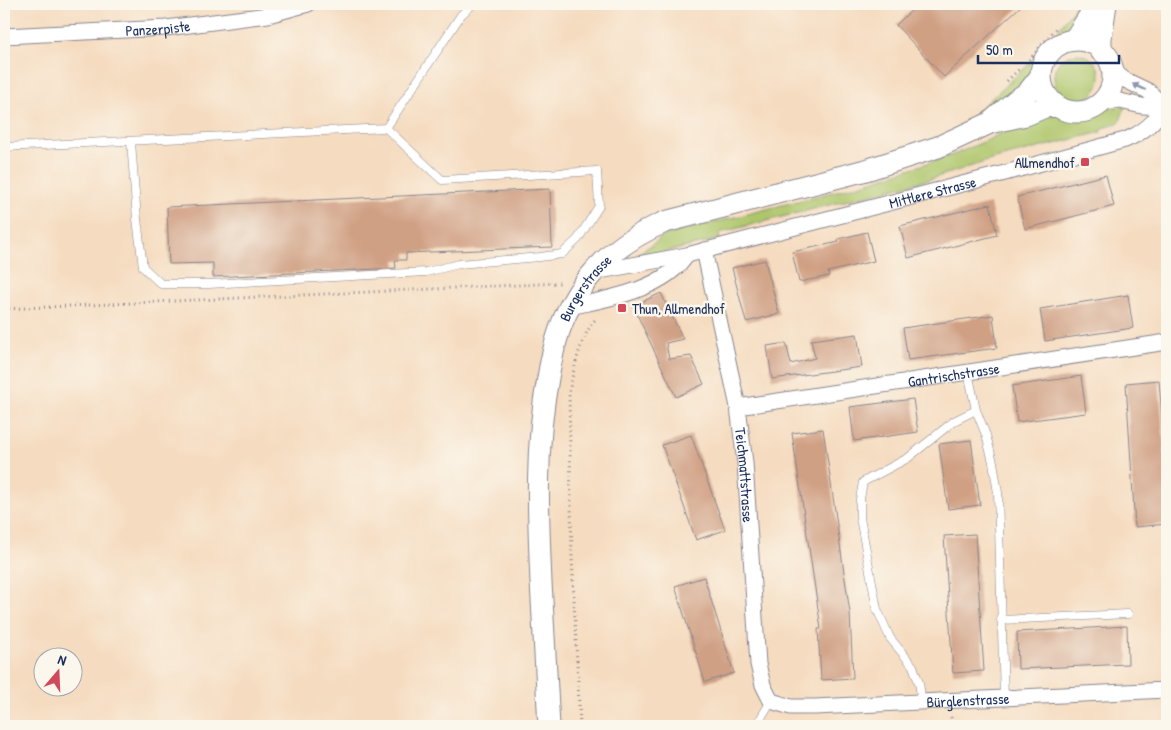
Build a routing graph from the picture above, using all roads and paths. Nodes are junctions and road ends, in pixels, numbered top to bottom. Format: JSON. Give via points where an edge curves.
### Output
{"nodes":[{"id":1,"x":308,"y":4,"type":"edge"},
{"id":2,"x":473,"y":4,"type":"edge"},
{"id":3,"x":1097,"y":4,"type":"edge"},
{"id":4,"x":1106,"y":4,"type":"edge"},
{"id":5,"x":1062,"y":20,"type":"dead end"},
{"id":6,"x":4,"y":36,"type":"edge"},
{"id":7,"x":1074,"y":40,"type":"junction"},
{"id":8,"x":1101,"y":51,"type":"junction"},
{"id":9,"x":1020,"y":68,"type":"dead end"},
{"id":10,"x":1034,"y":69,"type":"junction"},
{"id":11,"x":1112,"y":70,"type":"junction"},
{"id":12,"x":1000,"y":86,"type":"dead end"},
{"id":13,"x":1102,"y":102,"type":"junction"},
{"id":14,"x":1057,"y":106,"type":"junction"},
{"id":15,"x":1166,"y":107,"type":"edge"},
{"id":16,"x":990,"y":123,"type":"junction"},
{"id":17,"x":386,"y":128,"type":"junction"},
{"id":18,"x":131,"y":142,"type":"junction"},
{"id":19,"x":4,"y":147,"type":"edge"},
{"id":20,"x":704,"y":250,"type":"junction"},
{"id":21,"x":687,"y":255,"type":"junction"},
{"id":22,"x":593,"y":272,"type":"junction"},
{"id":23,"x":560,"y":283,"type":"dead end"},
{"id":24,"x":569,"y":307,"type":"junction"},
{"id":25,"x":4,"y":309,"type":"edge"},
{"id":26,"x":602,"y":314,"type":"dead end"},
{"id":27,"x":1167,"y":343,"type":"edge"},
{"id":28,"x":968,"y":372,"type":"junction"},
{"id":29,"x":738,"y":407,"type":"junction"},
{"id":30,"x":976,"y":410,"type":"junction"},
{"id":31,"x":1128,"y":614,"type":"dead end"},
{"id":32,"x":1002,"y":620,"type":"junction"},
{"id":33,"x":1167,"y":690,"type":"edge"},
{"id":34,"x":1004,"y":698,"type":"junction"},
{"id":35,"x":771,"y":701,"type":"junction"},
{"id":36,"x":922,"y":702,"type":"junction"},
{"id":37,"x":757,"y":724,"type":"edge"},
{"id":38,"x":549,"y":726,"type":"edge"},
{"id":39,"x":580,"y":726,"type":"edge"},
{"id":40,"x":650,"y":726,"type":"edge"}],
"edges":[{"from":1,"to":6,"type":"street","name":"Panzerpiste","via":[[268,14],[166,28]]},
{"from":2,"to":17,"type":"lane","via":[[461,15]]},
{"from":3,"to":7,"type":"main road"},
{"from":4,"to":8,"type":"main road"},
{"from":5,"to":10,"type":"path"},
{"from":7,"to":8,"type":"main road","via":[[1089,42]]},
{"from":7,"to":10,"type":"main road","via":[[1063,43]]},
{"from":8,"to":11,"type":"main road"},
{"from":9,"to":12,"type":"path"},
{"from":10,"to":14,"type":"main road","via":[[1047,96]]},
{"from":10,"to":16,"type":"main road","name":"Burgerstrasse","via":[[1028,92]]},
{"from":11,"to":13,"type":"main road","via":[[1112,85]]},
{"from":15,"to":11,"type":"street","one_way":true,"via":[[1148,91]]},
{"from":13,"to":14,"type":"main road","via":[[1081,112]]},
{"from":13,"to":15,"type":"street"},
{"from":14,"to":16,"type":"main road","name":"Burgerstrasse"},
{"from":15,"to":20,"type":"street","name":"Mittlere Strasse","via":[[1152,124],[1126,140]]},
{"from":16,"to":22,"type":"main road","name":"Burgerstrasse","via":[[938,147],[866,170],[664,222],[622,246]]},
{"from":17,"to":18,"type":"lane"},
{"from":17,"to":18,"type":"lane","via":[[442,180],[597,171],[599,206],[578,239],[562,254],[459,264],[426,272],[161,284],[143,267]]},
{"from":18,"to":19,"type":"lane"},
{"from":20,"to":21,"type":"street","name":"Mittlere Strasse"},
{"from":20,"to":29,"type":"street","name":"Teichmattstrasse"},
{"from":21,"to":22,"type":"street","name":"Mittlere Strasse"},
{"from":21,"to":24,"type":"street","name":"Mittlere Strasse","via":[[681,264],[654,283]]},
{"from":22,"to":24,"type":"main road","name":"Burgerstrasse"},
{"from":23,"to":25,"type":"path"},
{"from":24,"to":38,"type":"main road","name":"Burgerstrasse","via":[[558,334],[544,394],[539,444],[539,541]]},
{"from":26,"to":39,"type":"path","via":[[586,333],[569,393]]},
{"from":27,"to":28,"type":"street","name":"Gantrischstrasse"},
{"from":28,"to":29,"type":"street","name":"Gantrischstrasse"},
{"from":28,"to":30,"type":"lane"},
{"from":29,"to":35,"type":"street","name":"Teichmattstrasse","via":[[745,464],[758,664]]},
{"from":30,"to":32,"type":"lane","via":[[986,434],[998,493]]},
{"from":30,"to":36,"type":"lane","via":[[954,421],[908,458],[863,482],[860,518],[877,608],[890,638],[913,666]]},
{"from":31,"to":32,"type":"lane"},
{"from":32,"to":34,"type":"lane"},
{"from":33,"to":34,"type":"street","name":"Bürglenstrasse"},
{"from":34,"to":36,"type":"street","name":"Bürglenstrasse"},
{"from":35,"to":36,"type":"street","name":"Bürglenstrasse","via":[[791,707]]},
{"from":35,"to":37,"type":"lane"},
{"from":37,"to":40,"type":"path"}]}
